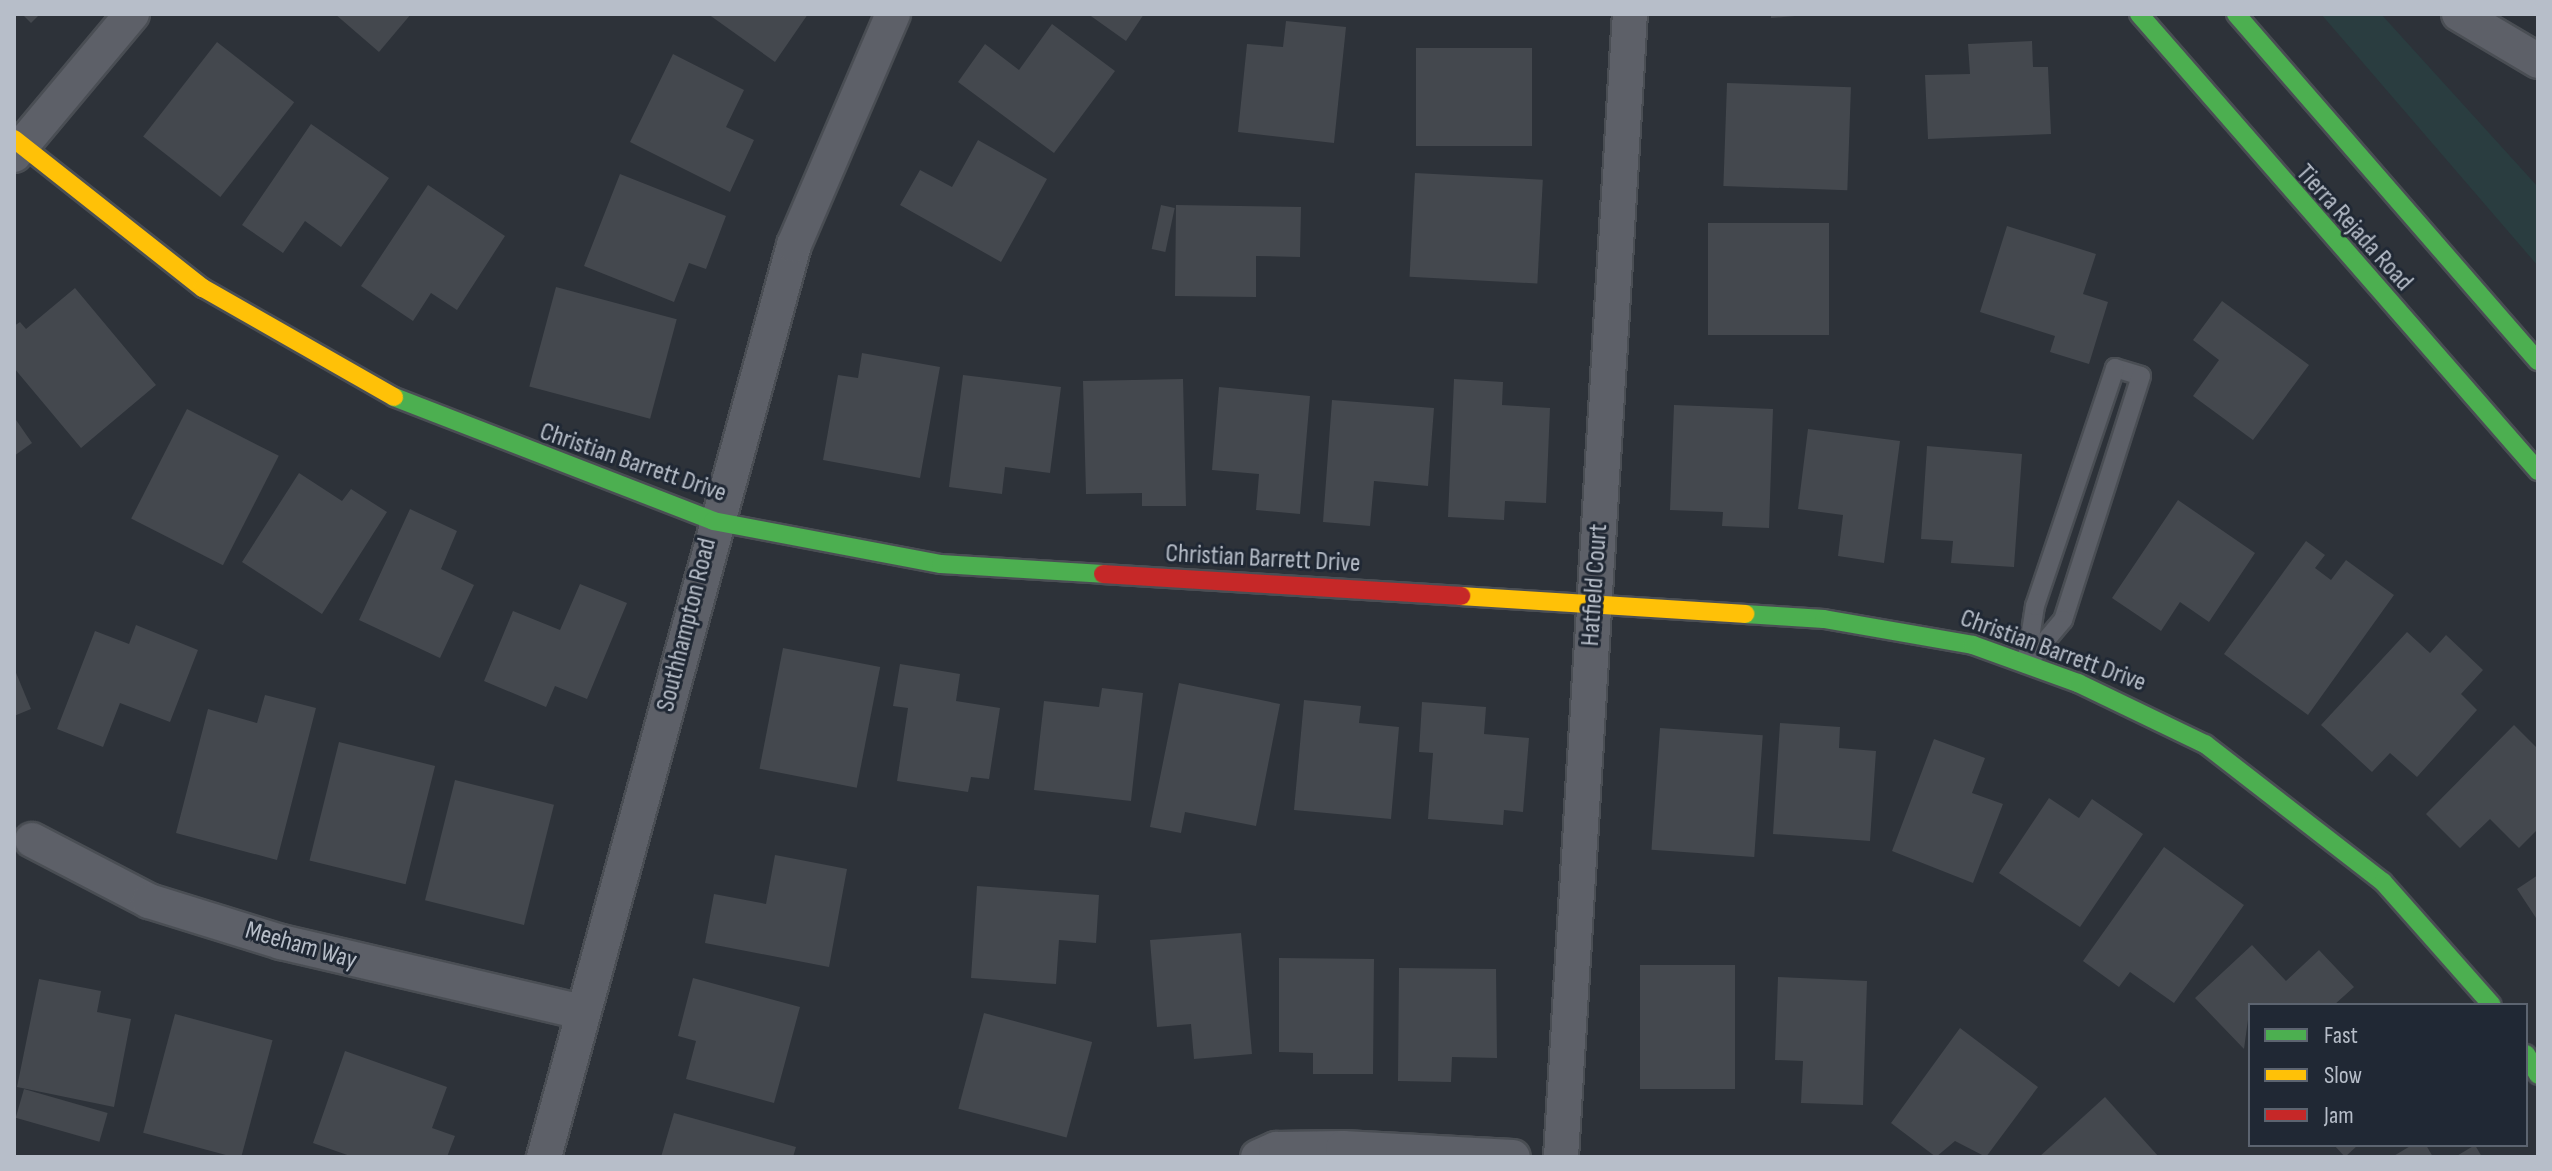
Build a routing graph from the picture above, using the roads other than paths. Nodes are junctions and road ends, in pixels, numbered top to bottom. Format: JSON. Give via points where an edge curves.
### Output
{"nodes":[{"id":1,"x":132,"y":14,"type":"edge"},
{"id":2,"x":893,"y":14,"type":"edge"},
{"id":3,"x":1630,"y":14,"type":"edge"},
{"id":4,"x":2139,"y":14,"type":"edge"},
{"id":5,"x":2236,"y":14,"type":"edge"},
{"id":6,"x":2471,"y":18,"type":"edge"},
{"id":7,"x":2538,"y":61,"type":"edge"},
{"id":8,"x":17,"y":147,"type":"edge"},
{"id":9,"x":2538,"y":361,"type":"edge"},
{"id":10,"x":2538,"y":471,"type":"edge"},
{"id":11,"x":713,"y":521,"type":"junction"},
{"id":12,"x":1594,"y":602,"type":"junction"},
{"id":13,"x":2026,"y":664,"type":"junction"},
{"id":14,"x":32,"y":840,"type":"dead end"},
{"id":15,"x":2490,"y":1003,"type":"edge"},
{"id":16,"x":583,"y":1012,"type":"junction"},
{"id":17,"x":2528,"y":1058,"type":"edge"},
{"id":18,"x":2538,"y":1075,"type":"edge"},
{"id":19,"x":544,"y":1157,"type":"edge"},
{"id":20,"x":1258,"y":1157,"type":"edge"},
{"id":21,"x":1513,"y":1157,"type":"edge"},
{"id":22,"x":1561,"y":1157,"type":"edge"}],
"edges":[{"from":1,"to":8,"type":"street"},
{"from":2,"to":11,"type":"street","name":"Southhampton Road","via":[[794,245]]},
{"from":3,"to":12,"type":"street","name":"Hatfield Court"},
{"from":4,"to":10,"type":"street","name":"Tierra Rejada Road","via":[[2263,164]]},
{"from":5,"to":9,"type":"street","name":"Tierra Rejada Road"},
{"from":6,"to":7,"type":"street"},
{"from":8,"to":11,"type":"street","name":"Christian Barrett Drive","via":[[203,288],[330,365],[438,419]]},
{"from":11,"to":12,"type":"street","name":"Christian Barrett Drive","via":[[941,564]]},
{"from":11,"to":16,"type":"street","name":"Southhampton Road"},
{"from":12,"to":13,"type":"street","name":"Christian Barrett Drive","via":[[1824,619],[1973,645]]},
{"from":12,"to":22,"type":"street","name":"Hatfield Court"},
{"from":13,"to":13,"type":"lane","via":[[2063,620],[2141,376],[2115,368],[2035,606]]},
{"from":13,"to":15,"type":"street","name":"Christian Barrett Drive","via":[[2154,716],[2303,815],[2383,882]]},
{"from":14,"to":16,"type":"street","name":"Meeham Way","via":[[149,901],[431,982]]},
{"from":16,"to":19,"type":"street","name":"Southhampton Road"},
{"from":17,"to":18,"type":"street"},
{"from":20,"to":21,"type":"street","via":[[1276,1149],[1343,1148]]}]}
